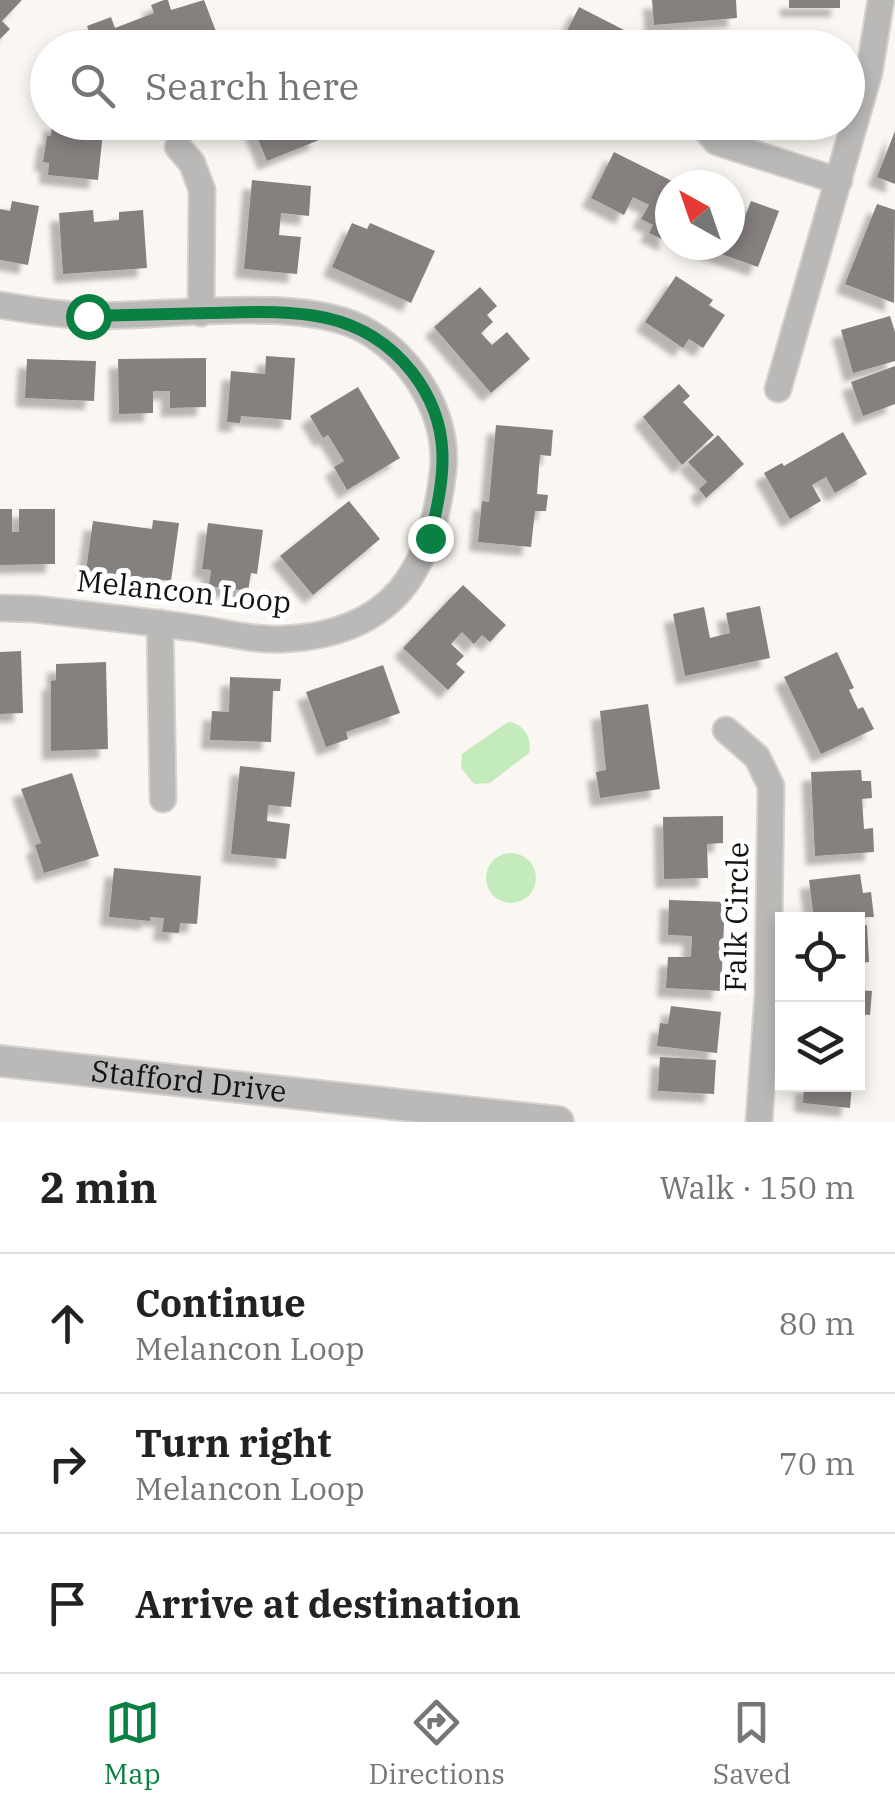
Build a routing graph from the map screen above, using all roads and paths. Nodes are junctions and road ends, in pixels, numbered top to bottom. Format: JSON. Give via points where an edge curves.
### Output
{"nodes":[{"id":1,"x":881,"y":0,"type":"edge"},
{"id":2,"x":865,"y":90,"type":"edge"},
{"id":3,"x":715,"y":140,"type":"edge"},
{"id":4,"x":851,"y":140,"type":"edge"},
{"id":5,"x":178,"y":147,"type":"dead end"},
{"id":6,"x":839,"y":181,"type":"junction"},
{"id":7,"x":0,"y":305,"type":"edge"},
{"id":8,"x":201,"y":313,"type":"junction"},
{"id":9,"x":778,"y":389,"type":"dead end"},
{"id":10,"x":0,"y":608,"type":"edge"},
{"id":11,"x":160,"y":624,"type":"junction"},
{"id":12,"x":726,"y":730,"type":"dead end"},
{"id":13,"x":163,"y":799,"type":"dead end"},
{"id":14,"x":0,"y":1061,"type":"edge"},
{"id":15,"x":558,"y":1122,"type":"edge"},
{"id":16,"x":759,"y":1122,"type":"edge"}],
"edges":[{"from":1,"to":2,"type":"street"},
{"from":3,"to":6,"type":"street"},
{"from":4,"to":6,"type":"street"},
{"from":5,"to":8,"type":"street","via":[[202,190]]},
{"from":6,"to":9,"type":"street"},
{"from":7,"to":8,"type":"street","name":"Melancon Loop","via":[[88,316]]},
{"from":8,"to":11,"type":"street","name":"Melancon Loop","via":[[328,317],[367,331],[400,356],[440,426],[440,497],[420,566],[400,592],[371,616],[332,634],[280,640]]},
{"from":10,"to":11,"type":"street","name":"Melancon Loop"},
{"from":11,"to":13,"type":"street"},
{"from":12,"to":16,"type":"street","name":"Falk Circle","via":[[758,757],[771,786]]},
{"from":14,"to":15,"type":"street","name":"Stafford Drive"}]}
